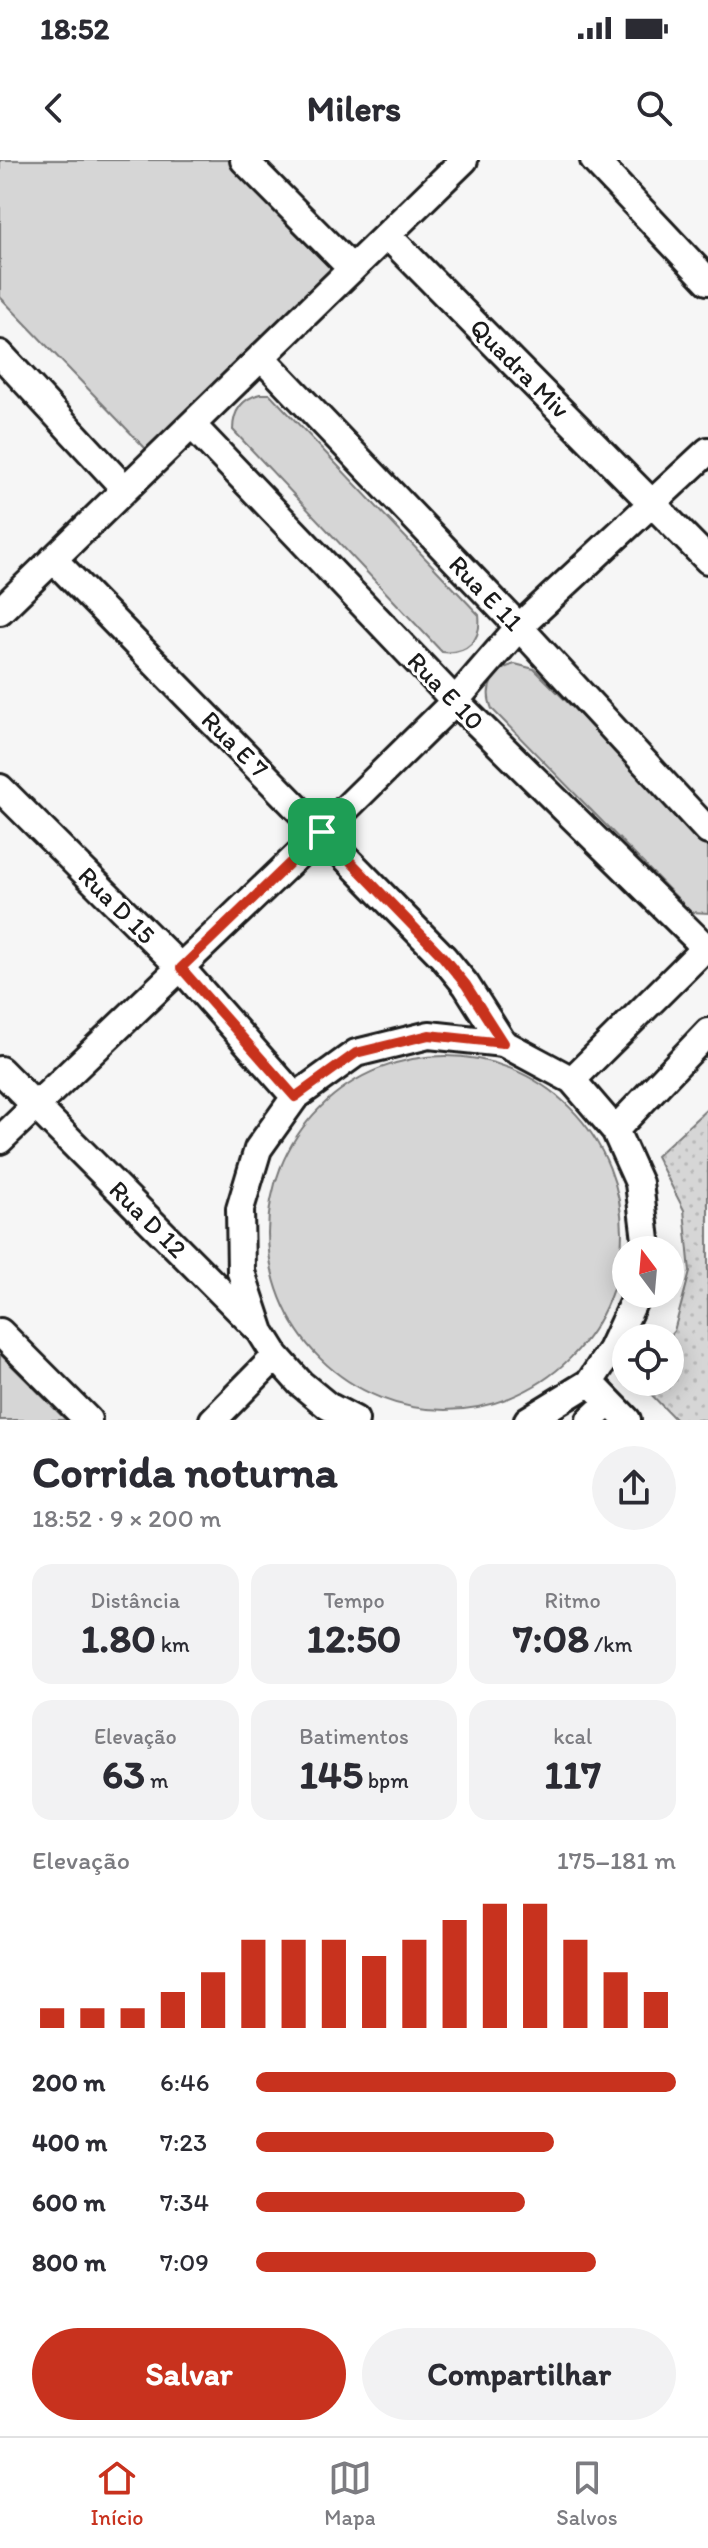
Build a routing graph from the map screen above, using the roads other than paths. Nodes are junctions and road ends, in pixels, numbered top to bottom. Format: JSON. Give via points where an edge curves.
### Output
{"nodes":[{"id":1,"x":244,"y":160,"type":"edge"},
{"id":2,"x":464,"y":160,"type":"edge"},
{"id":3,"x":594,"y":160,"type":"edge"},
{"id":4,"x":387,"y":235,"type":"junction"},
{"id":5,"x":352,"y":269,"type":"junction"},
{"id":6,"x":708,"y":281,"type":"edge"},
{"id":7,"x":0,"y":354,"type":"edge"},
{"id":8,"x":261,"y":357,"type":"junction"},
{"id":9,"x":192,"y":425,"type":"junction"},
{"id":10,"x":708,"y":451,"type":"edge"},
{"id":11,"x":125,"y":489,"type":"junction"},
{"id":12,"x":652,"y":502,"type":"junction"},
{"id":13,"x":53,"y":559,"type":"junction"},
{"id":14,"x":708,"y":560,"type":"edge"},
{"id":15,"x":0,"y":611,"type":"edge"},
{"id":16,"x":519,"y":627,"type":"junction"},
{"id":17,"x":455,"y":701,"type":"junction"},
{"id":18,"x":0,"y":788,"type":"edge"},
{"id":19,"x":708,"y":831,"type":"edge"},
{"id":20,"x":322,"y":832,"type":"junction"},
{"id":21,"x":707,"y":947,"type":"edge"},
{"id":22,"x":181,"y":968,"type":"junction"},
{"id":23,"x":708,"y":1032,"type":"edge"},
{"id":24,"x":503,"y":1043,"type":"junction"},
{"id":25,"x":0,"y":1070,"type":"edge"},
{"id":26,"x":572,"y":1080,"type":"junction"},
{"id":27,"x":295,"y":1097,"type":"junction"},
{"id":28,"x":35,"y":1107,"type":"junction"},
{"id":29,"x":615,"y":1130,"type":"junction"},
{"id":30,"x":0,"y":1140,"type":"edge"},
{"id":31,"x":646,"y":1236,"type":"edge"},
{"id":32,"x":630,"y":1308,"type":"edge"},
{"id":33,"x":0,"y":1332,"type":"edge"},
{"id":34,"x":261,"y":1332,"type":"junction"},
{"id":35,"x":276,"y":1356,"type":"junction"},
{"id":36,"x":590,"y":1382,"type":"junction"},
{"id":37,"x":618,"y":1411,"type":"edge"},
{"id":38,"x":320,"y":1413,"type":"edge"},
{"id":39,"x":88,"y":1420,"type":"edge"},
{"id":40,"x":213,"y":1420,"type":"edge"},
{"id":41,"x":355,"y":1420,"type":"edge"},
{"id":42,"x":528,"y":1420,"type":"edge"},
{"id":43,"x":590,"y":1420,"type":"edge"}],
"edges":[{"from":1,"to":5,"type":"street"},
{"from":2,"to":4,"type":"street"},
{"from":3,"to":6,"type":"street"},
{"from":4,"to":5,"type":"street"},
{"from":4,"to":12,"type":"street","name":"Quadra Miv"},
{"from":5,"to":8,"type":"street"},
{"from":7,"to":11,"type":"street"},
{"from":8,"to":9,"type":"street"},
{"from":8,"to":16,"type":"street","name":"Rua E 11"},
{"from":9,"to":11,"type":"street"},
{"from":9,"to":17,"type":"street","name":"Rua E 10"},
{"from":10,"to":12,"type":"street"},
{"from":11,"to":13,"type":"street"},
{"from":12,"to":14,"type":"street","name":"Quadra Miv"},
{"from":12,"to":16,"type":"street"},
{"from":13,"to":15,"type":"street"},
{"from":13,"to":20,"type":"street","name":"Rua E 7"},
{"from":16,"to":17,"type":"street"},
{"from":16,"to":19,"type":"street","name":"Rua E 11"},
{"from":17,"to":20,"type":"street"},
{"from":17,"to":21,"type":"street","name":"Rua E 10"},
{"from":18,"to":22,"type":"street","name":"Rua D 15"},
{"from":20,"to":22,"type":"street"},
{"from":20,"to":24,"type":"street","name":"Rua E 7","via":[[443,957]]},
{"from":21,"to":26,"type":"street"},
{"from":22,"to":27,"type":"street","name":"Rua D 15"},
{"from":22,"to":28,"type":"street"},
{"from":23,"to":29,"type":"street"},
{"from":24,"to":26,"type":"street"},
{"from":24,"to":27,"type":"street","via":[[429,1035],[356,1053]]},
{"from":25,"to":28,"type":"street","name":"Rua D 12"},
{"from":26,"to":29,"type":"street"},
{"from":27,"to":34,"type":"street","via":[[258,1149],[240,1209],[241,1272]]},
{"from":28,"to":30,"type":"street"},
{"from":28,"to":34,"type":"street","name":"Rua D 12"},
{"from":29,"to":31,"type":"street","via":[[639,1183]]},
{"from":32,"to":36,"type":"street"},
{"from":33,"to":39,"type":"street"},
{"from":34,"to":35,"type":"street"},
{"from":35,"to":38,"type":"street"},
{"from":35,"to":40,"type":"street"},
{"from":36,"to":37,"type":"street"},
{"from":36,"to":42,"type":"street"},
{"from":37,"to":43,"type":"street"},
{"from":38,"to":41,"type":"street"}]}
